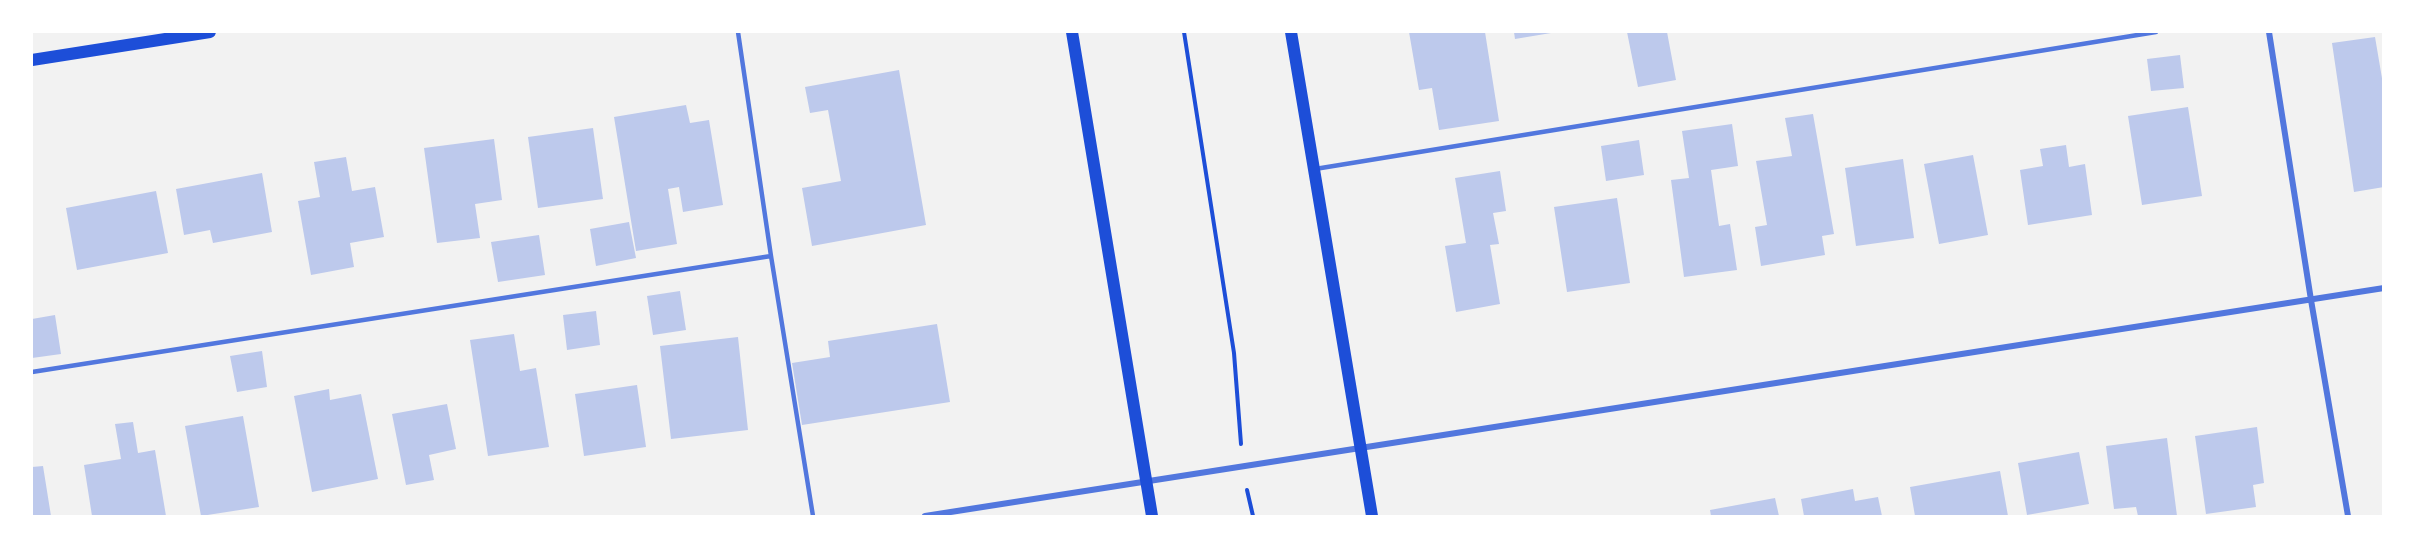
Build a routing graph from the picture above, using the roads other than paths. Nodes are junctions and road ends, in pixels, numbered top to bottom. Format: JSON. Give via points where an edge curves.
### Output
{"nodes":[{"id":1,"x":210,"y":32,"type":"edge"},
{"id":2,"x":738,"y":32,"type":"edge"},
{"id":3,"x":1072,"y":32,"type":"edge"},
{"id":4,"x":1291,"y":32,"type":"edge"},
{"id":5,"x":1299,"y":32,"type":"edge"},
{"id":6,"x":2156,"y":32,"type":"edge"},
{"id":7,"x":2269,"y":32,"type":"edge"},
{"id":8,"x":32,"y":60,"type":"edge"},
{"id":9,"x":1300,"y":78,"type":"junction"},
{"id":10,"x":1315,"y":169,"type":"junction"},
{"id":11,"x":771,"y":256,"type":"junction"},
{"id":12,"x":2384,"y":288,"type":"edge"},
{"id":13,"x":2311,"y":300,"type":"junction"},
{"id":14,"x":32,"y":372,"type":"edge"},
{"id":15,"x":1361,"y":448,"type":"junction"},
{"id":16,"x":1146,"y":482,"type":"junction"},
{"id":17,"x":813,"y":516,"type":"edge"},
{"id":18,"x":925,"y":516,"type":"edge"},
{"id":19,"x":1152,"y":516,"type":"edge"},
{"id":20,"x":1371,"y":516,"type":"edge"},
{"id":21,"x":2348,"y":516,"type":"edge"}],
"edges":[{"from":1,"to":8,"type":"main road"},
{"from":2,"to":11,"type":"lane"},
{"from":3,"to":16,"type":"main road"},
{"from":4,"to":9,"type":"main road"},
{"from":5,"to":9,"type":"main road"},
{"from":6,"to":10,"type":"lane"},
{"from":7,"to":13,"type":"street"},
{"from":9,"to":10,"type":"main road"},
{"from":10,"to":15,"type":"main road"},
{"from":11,"to":14,"type":"lane"},
{"from":11,"to":17,"type":"lane"},
{"from":12,"to":13,"type":"street"},
{"from":13,"to":15,"type":"street"},
{"from":13,"to":21,"type":"street"},
{"from":15,"to":16,"type":"street"},
{"from":15,"to":20,"type":"main road"},
{"from":16,"to":18,"type":"street"},
{"from":16,"to":19,"type":"main road"}]}
